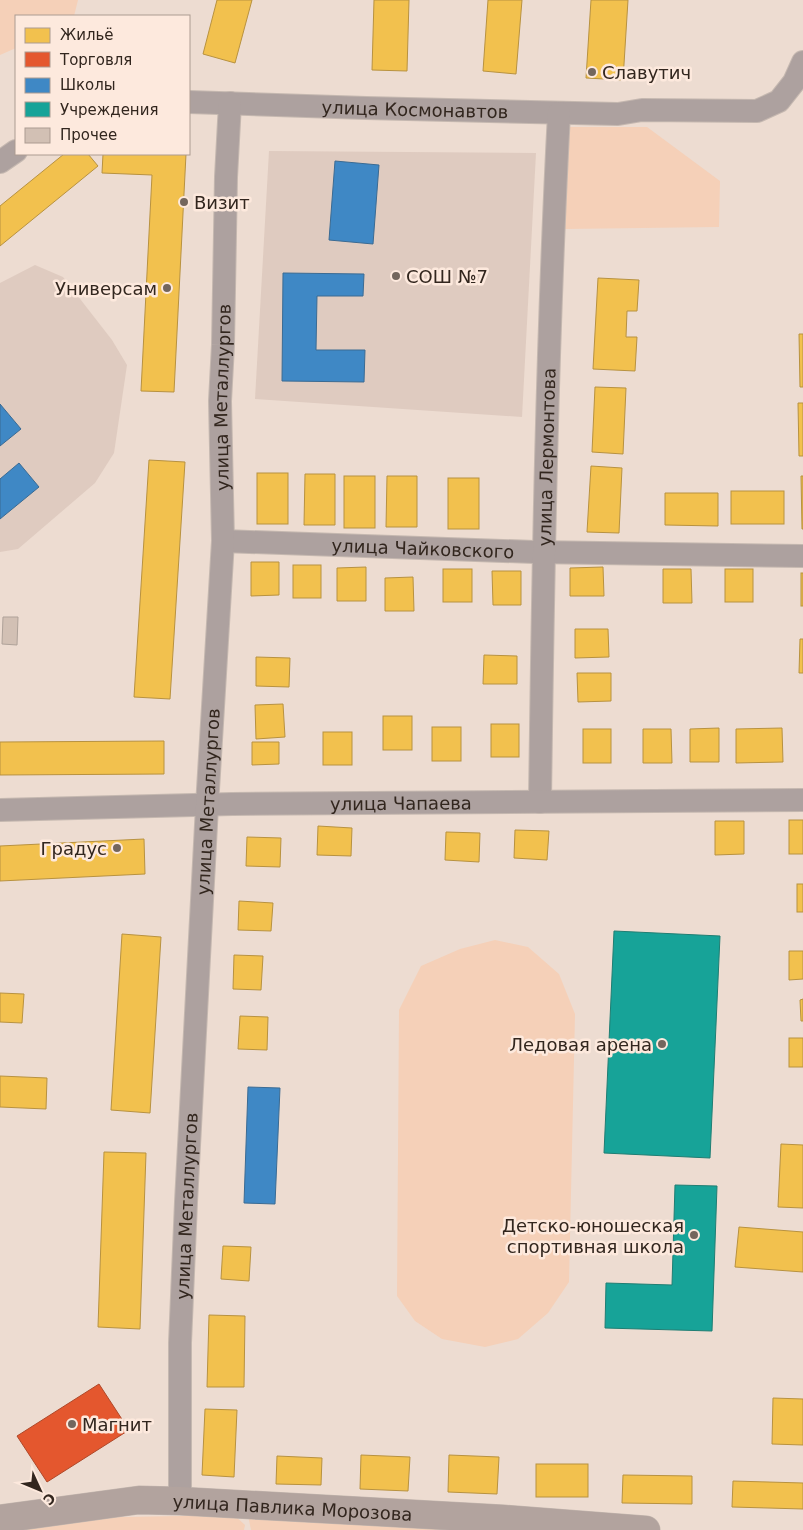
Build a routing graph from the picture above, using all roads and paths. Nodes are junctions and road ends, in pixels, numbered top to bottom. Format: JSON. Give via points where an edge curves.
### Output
{"nodes":[{"id":1,"x":803,"y":62,"type":"edge"},
{"id":2,"x":190,"y":102,"type":"edge"},
{"id":3,"x":230,"y":103,"type":"junction"},
{"id":4,"x":559,"y":113,"type":"junction"},
{"id":5,"x":15,"y":151,"type":"edge"},
{"id":6,"x":0,"y":162,"type":"edge"},
{"id":7,"x":223,"y":541,"type":"junction"},
{"id":8,"x":544,"y":552,"type":"junction"},
{"id":9,"x":803,"y":556,"type":"edge"},
{"id":10,"x":803,"y":800,"type":"edge"},
{"id":11,"x":540,"y":802,"type":"junction"},
{"id":12,"x":207,"y":806,"type":"junction"},
{"id":13,"x":0,"y":810,"type":"edge"},
{"id":14,"x":180,"y":1501,"type":"junction"},
{"id":15,"x":0,"y":1519,"type":"edge"},
{"id":16,"x":646,"y":1530,"type":"edge"}],
"edges":[{"from":1,"to":4,"type":"street","name":"улица Космонавтов","via":[[794,82],[779,101],[756,111]]},
{"from":2,"to":3,"type":"street","name":"улица Космонавтов"},
{"from":3,"to":4,"type":"street","name":"улица Космонавтов"},
{"from":3,"to":7,"type":"street","name":"улица Металлургов","via":[[220,401]]},
{"from":4,"to":8,"type":"street","name":"улица Лермонтова"},
{"from":5,"to":6,"type":"street"},
{"from":7,"to":8,"type":"street","name":"улица Чайковского"},
{"from":7,"to":12,"type":"street","name":"улица Металлургов"},
{"from":8,"to":9,"type":"street","name":"улица Чайковского"},
{"from":8,"to":11,"type":"street","name":"улица Лермонтова"},
{"from":10,"to":11,"type":"street","name":"улица Чапаева","via":[[589,810]]},
{"from":11,"to":12,"type":"street","name":"улица Чапаева"},
{"from":12,"to":13,"type":"street","name":"улица Чапаева"},
{"from":12,"to":14,"type":"street","name":"улица Металлургов","via":[[180,1343]]},
{"from":14,"to":15,"type":"main road","name":"улица Павлика Морозова","via":[[139,1500]]},
{"from":14,"to":16,"type":"main road","name":"улица Павлика Морозова"}]}
